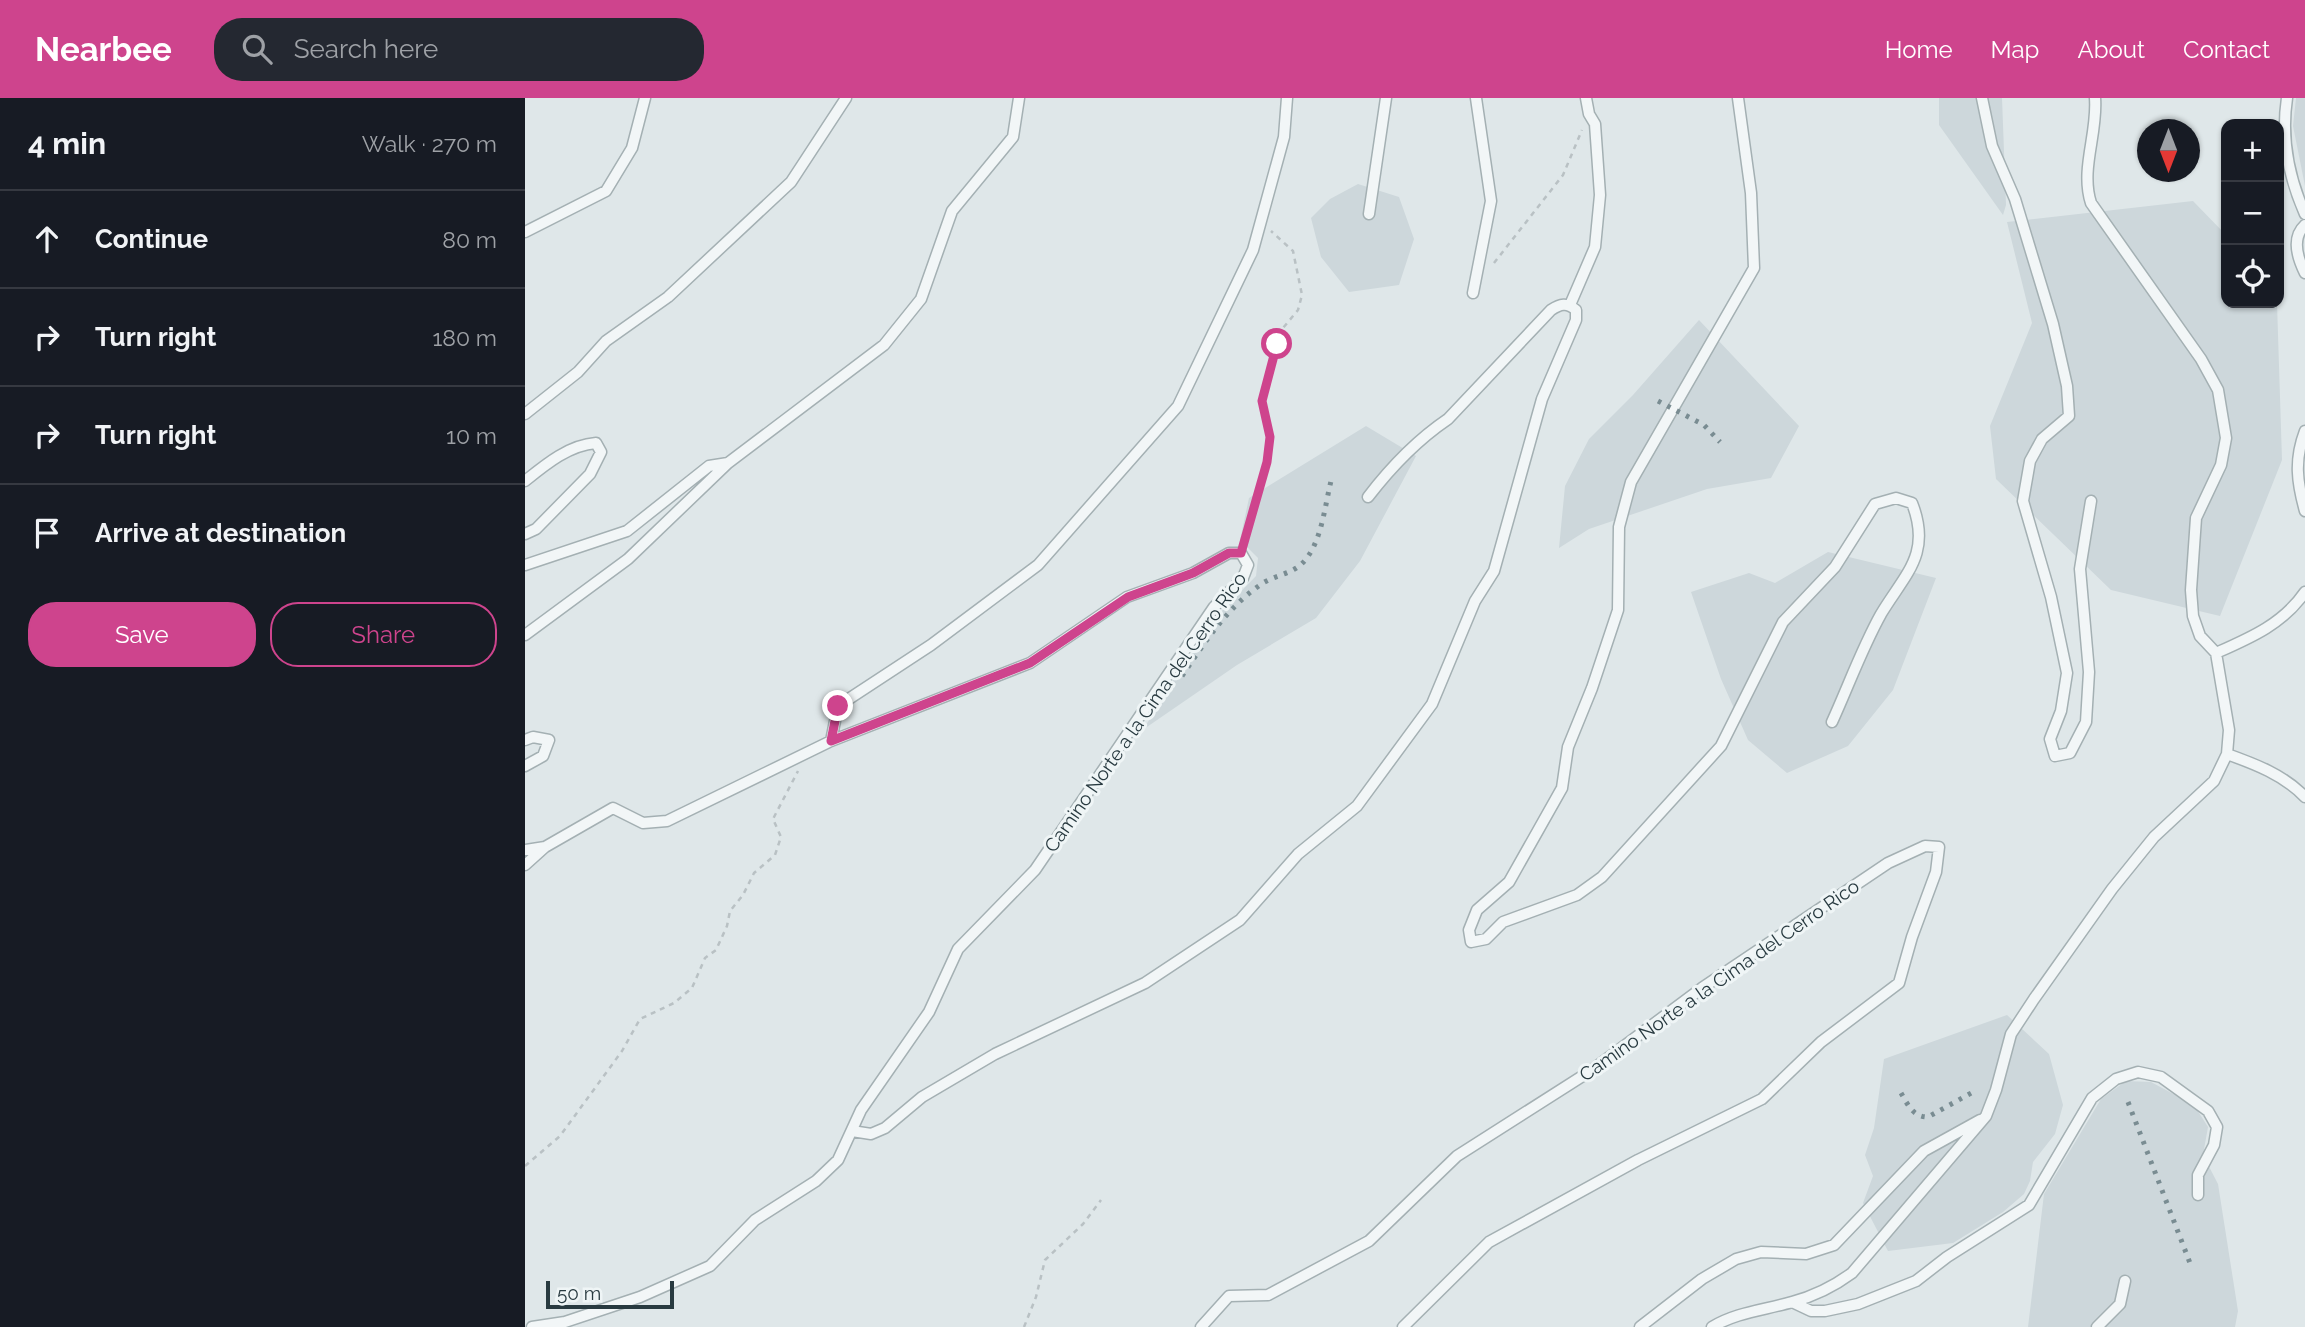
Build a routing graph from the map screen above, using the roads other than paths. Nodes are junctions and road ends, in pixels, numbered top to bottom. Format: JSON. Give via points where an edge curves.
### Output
{"nodes":[{"id":1,"x":645,"y":98,"type":"edge"},
{"id":2,"x":846,"y":98,"type":"edge"},
{"id":3,"x":1019,"y":98,"type":"edge"},
{"id":4,"x":1287,"y":98,"type":"edge"},
{"id":5,"x":1386,"y":98,"type":"edge"},
{"id":6,"x":1476,"y":98,"type":"edge"},
{"id":7,"x":1586,"y":98,"type":"edge"},
{"id":8,"x":1738,"y":98,"type":"edge"},
{"id":9,"x":1982,"y":98,"type":"edge"},
{"id":10,"x":2095,"y":98,"type":"edge"},
{"id":11,"x":2287,"y":98,"type":"edge"},
{"id":12,"x":1369,"y":214,"type":"dead end"},
{"id":13,"x":2305,"y":214,"type":"edge"},
{"id":14,"x":2305,"y":225,"type":"edge"},
{"id":15,"x":525,"y":232,"type":"edge"},
{"id":16,"x":2305,"y":274,"type":"edge"},
{"id":17,"x":1472,"y":293,"type":"dead end"},
{"id":18,"x":1570,"y":305,"type":"junction"},
{"id":19,"x":525,"y":414,"type":"edge"},
{"id":20,"x":2305,"y":431,"type":"edge"},
{"id":21,"x":728,"y":463,"type":"junction"},
{"id":22,"x":525,"y":481,"type":"edge"},
{"id":23,"x":1368,"y":497,"type":"dead end"},
{"id":24,"x":2091,"y":502,"type":"dead end"},
{"id":25,"x":2305,"y":512,"type":"edge"},
{"id":26,"x":525,"y":534,"type":"edge"},
{"id":27,"x":525,"y":565,"type":"edge"},
{"id":28,"x":2305,"y":592,"type":"edge"},
{"id":29,"x":525,"y":635,"type":"edge"},
{"id":30,"x":2216,"y":653,"type":"junction"},
{"id":31,"x":1832,"y":722,"type":"dead end"},
{"id":32,"x":525,"y":740,"type":"edge"},
{"id":33,"x":831,"y":741,"type":"junction"},
{"id":34,"x":2227,"y":754,"type":"junction"},
{"id":35,"x":525,"y":766,"type":"edge"},
{"id":36,"x":2305,"y":797,"type":"edge"},
{"id":37,"x":545,"y":847,"type":"junction"},
{"id":38,"x":525,"y":850,"type":"edge"},
{"id":39,"x":525,"y":863,"type":"edge"},
{"id":40,"x":1986,"y":1116,"type":"junction"},
{"id":41,"x":852,"y":1131,"type":"junction"},
{"id":42,"x":2198,"y":1195,"type":"dead end"},
{"id":43,"x":2125,"y":1281,"type":"dead end"},
{"id":44,"x":1792,"y":1302,"type":"junction"},
{"id":45,"x":532,"y":1327,"type":"edge"},
{"id":46,"x":1201,"y":1327,"type":"edge"},
{"id":47,"x":1403,"y":1327,"type":"edge"},
{"id":48,"x":1640,"y":1327,"type":"edge"},
{"id":49,"x":1712,"y":1327,"type":"edge"},
{"id":50,"x":2097,"y":1327,"type":"edge"}],
"edges":[{"from":1,"to":15,"type":"lane","via":[[632,148],[606,191]]},
{"from":2,"to":19,"type":"lane","via":[[791,182],[668,298],[606,341],[578,372]]},
{"from":3,"to":21,"type":"lane","via":[[1013,137],[951,211],[921,299],[884,345]]},
{"from":4,"to":33,"type":"lane","via":[[1284,137],[1253,250],[1178,406],[1038,565],[931,645],[838,706]]},
{"from":5,"to":12,"type":"lane"},
{"from":6,"to":17,"type":"lane","via":[[1491,201]]},
{"from":7,"to":18,"type":"lane","via":[[1595,124],[1600,195],[1595,247]]},
{"from":8,"to":31,"type":"lane","via":[[1751,193],[1754,268],[1631,482],[1619,527],[1618,610],[1568,747],[1562,788],[1509,882],[1477,910],[1469,930],[1471,942],[1486,939],[1503,922],[1577,895],[1602,877],[1721,746],[1783,622],[1835,567],[1875,504],[1896,498],[1912,503],[1919,521],[1917,552],[1908,578],[1881,615]]},
{"from":9,"to":24,"type":"lane","via":[[1992,146],[2015,199],[2053,324],[2067,386],[2069,416],[2042,439],[2030,461],[2023,502],[2052,597],[2067,673],[2050,739],[2055,756],[2070,753],[2086,722],[2089,672],[2080,569]]},
{"from":10,"to":30,"type":"lane","via":[[2097,119],[2087,189],[2091,203],[2201,359],[2218,390],[2225,421],[2221,465],[2196,518],[2191,554],[2193,616],[2200,636]]},
{"from":11,"to":13,"type":"lane","via":[[2287,153]]},
{"from":14,"to":16,"type":"lane","via":[[2296,244]]},
{"from":18,"to":23,"type":"lane","via":[[1560,304],[1551,310],[1448,419],[1389,470]]},
{"from":18,"to":41,"type":"lane","via":[[1576,310],[1576,320],[1542,399],[1494,571],[1475,601],[1432,704],[1357,806],[1298,854],[1240,920],[1155,976],[995,1054],[922,1097],[885,1128],[871,1134]]},
{"from":20,"to":25,"type":"lane","via":[[2296,468]]},
{"from":21,"to":27,"type":"lane","via":[[709,466],[627,531]]},
{"from":21,"to":29,"type":"lane","via":[[628,559]]},
{"from":22,"to":26,"type":"lane","via":[[582,444],[596,443],[601,452],[590,474]]},
{"from":28,"to":30,"type":"lane","via":[[2292,610],[2271,626]]},
{"from":30,"to":34,"type":"lane","via":[[2229,730]]},
{"from":32,"to":35,"type":"lane","via":[[549,740],[543,756]]},
{"from":33,"to":37,"type":"lane","name":"Camino Norte a la Cima del Cerro Rico","via":[[667,821],[643,823],[613,808]]},
{"from":33,"to":41,"type":"lane","name":"Camino Norte a la Cima del Cerro Rico","via":[[1030,663],[1128,597],[1193,573],[1229,553],[1241,553],[1248,565],[1243,578],[1214,607],[1035,870],[958,949],[929,1012],[861,1110]]},
{"from":34,"to":36,"type":"lane","via":[[2261,766]]},
{"from":34,"to":40,"type":"lane","via":[[2214,781],[2154,836],[2112,889],[2034,999],[2011,1034]]},
{"from":37,"to":38,"type":"lane","name":"Camino Norte a la Cima del Cerro Rico"},
{"from":37,"to":39,"type":"lane"},
{"from":40,"to":44,"type":"lane","via":[[1852,1273],[1830,1289]]},
{"from":40,"to":48,"type":"lane","via":[[1924,1151],[1834,1245],[1805,1254],[1761,1252],[1735,1259]]},
{"from":41,"to":45,"type":"lane","name":"Camino Norte a la Cima del Cerro Rico","via":[[838,1160],[816,1181],[755,1220],[710,1266],[590,1314]]},
{"from":42,"to":44,"type":"lane","via":[[2198,1175],[2214,1145],[2217,1127],[2208,1111],[2161,1077],[2138,1072],[2116,1079],[2092,1098],[2029,1205],[1916,1281],[1858,1304],[1825,1311],[1811,1311]]},
{"from":43,"to":50,"type":"lane","via":[[2120,1304]]},
{"from":44,"to":49,"type":"lane"},
{"from":46,"to":47,"type":"lane","name":"Camino Norte a la Cima del Cerro Rico","via":[[1229,1296],[1268,1295],[1369,1241],[1457,1156],[1592,1070],[1702,988],[1888,863],[1925,846],[1939,847],[1936,872],[1899,983],[1821,1042],[1762,1099],[1638,1160],[1489,1242]]}]}
